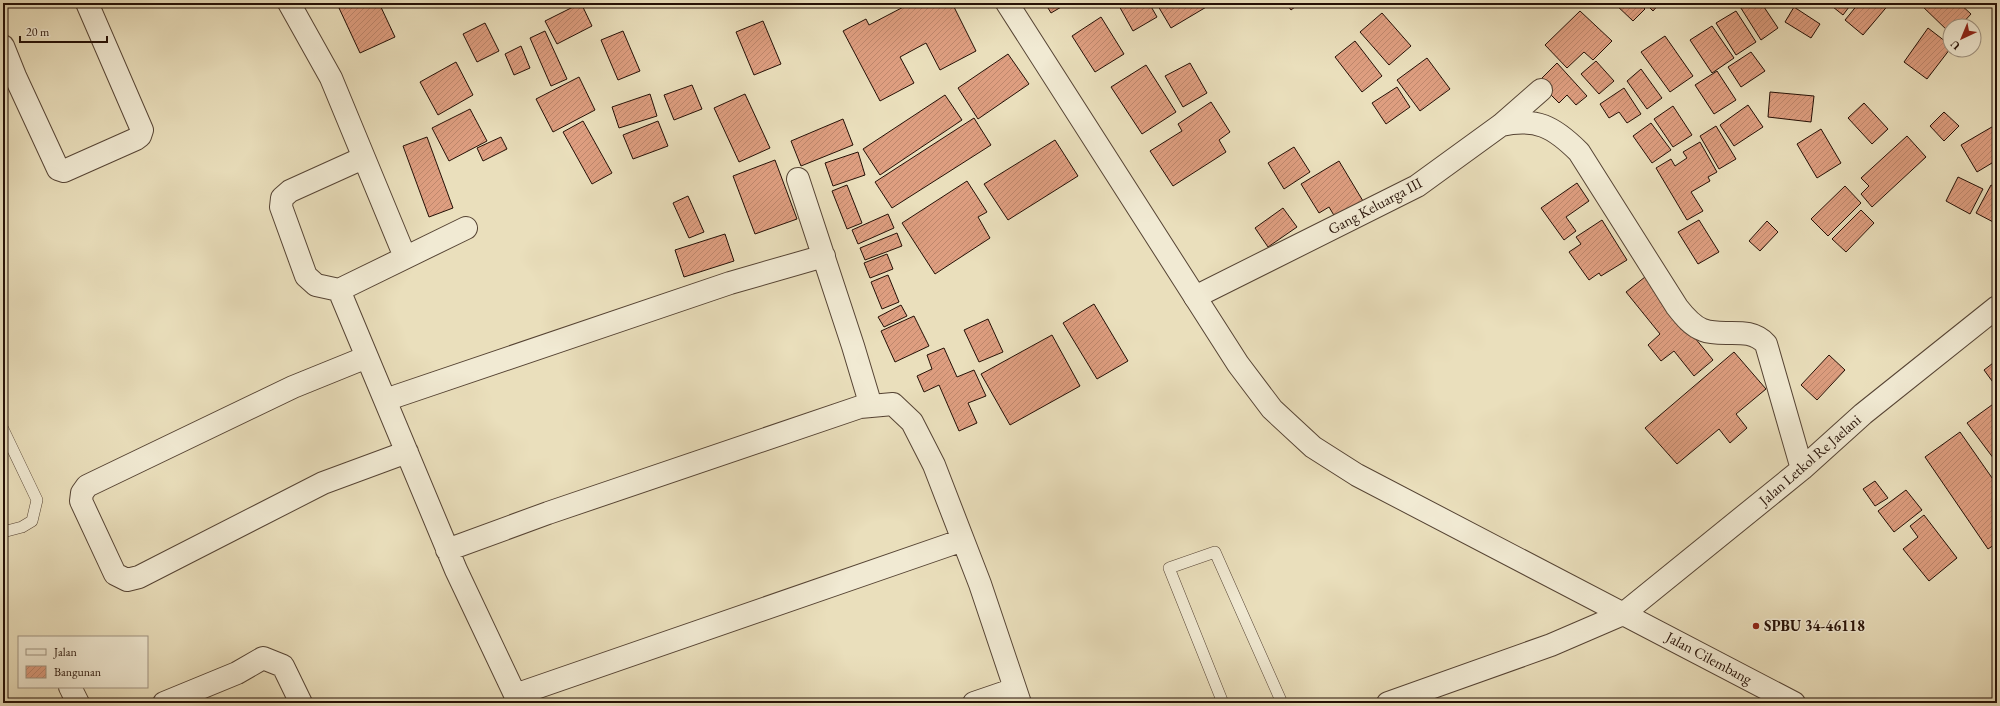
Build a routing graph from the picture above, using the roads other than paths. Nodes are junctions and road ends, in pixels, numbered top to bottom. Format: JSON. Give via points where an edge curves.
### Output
{"nodes":[{"id":1,"x":87,"y":3,"type":"edge"},
{"id":2,"x":289,"y":3,"type":"edge"},
{"id":3,"x":1007,"y":3,"type":"edge"},
{"id":4,"x":3,"y":46,"type":"edge"},
{"id":5,"x":1541,"y":90,"type":"dead end"},
{"id":6,"x":1501,"y":125,"type":"junction"},
{"id":7,"x":363,"y":158,"type":"junction"},
{"id":8,"x":798,"y":180,"type":"dead end"},
{"id":9,"x":466,"y":228,"type":"dead end"},
{"id":10,"x":824,"y":256,"type":"junction"},
{"id":11,"x":405,"y":258,"type":"junction"},
{"id":12,"x":339,"y":290,"type":"junction"},
{"id":13,"x":1195,"y":297,"type":"junction"},
{"id":14,"x":1997,"y":307,"type":"edge"},
{"id":15,"x":367,"y":357,"type":"junction"},
{"id":16,"x":385,"y":400,"type":"junction"},
{"id":17,"x":871,"y":406,"type":"junction"},
{"id":18,"x":3,"y":429,"type":"edge"},
{"id":19,"x":407,"y":452,"type":"junction"},
{"id":20,"x":1802,"y":469,"type":"junction"},
{"id":21,"x":3,"y":532,"type":"edge"},
{"id":22,"x":964,"y":540,"type":"junction"},
{"id":23,"x":448,"y":550,"type":"junction"},
{"id":24,"x":1623,"y":614,"type":"junction"},
{"id":25,"x":70,"y":688,"type":"edge"},
{"id":26,"x":1018,"y":696,"type":"edge"},
{"id":27,"x":517,"y":699,"type":"edge"},
{"id":28,"x":78,"y":703,"type":"edge"},
{"id":29,"x":164,"y":703,"type":"edge"},
{"id":30,"x":301,"y":703,"type":"edge"},
{"id":31,"x":974,"y":703,"type":"edge"},
{"id":32,"x":1223,"y":703,"type":"edge"},
{"id":33,"x":1282,"y":703,"type":"edge"},
{"id":34,"x":1388,"y":703,"type":"edge"},
{"id":35,"x":1794,"y":703,"type":"edge"}],
"edges":[{"from":1,"to":4,"type":"street","via":[[142,130],[136,139],[64,171],[58,170]]},
{"from":2,"to":7,"type":"street","via":[[331,78]]},
{"from":3,"to":13,"type":"street","name":"Jalan Cilembang"},
{"from":5,"to":6,"type":"street","name":"Gang Keluarga III"},
{"from":6,"to":13,"type":"street","name":"Gang Keluarga III","via":[[1417,186]]},
{"from":6,"to":20,"type":"street","via":[[1531,122],[1564,138],[1579,152],[1677,307],[1694,325],[1703,330],[1761,338],[1766,344]]},
{"from":7,"to":11,"type":"street"},
{"from":7,"to":12,"type":"street","via":[[286,194],[281,202],[306,276],[316,285]]},
{"from":8,"to":10,"type":"street"},
{"from":9,"to":11,"type":"street"},
{"from":10,"to":16,"type":"street","via":[[730,283]]},
{"from":10,"to":17,"type":"street"},
{"from":11,"to":12,"type":"street"},
{"from":12,"to":15,"type":"street"},
{"from":13,"to":24,"type":"street","name":"Jalan Cilembang","via":[[1238,364],[1272,410],[1313,447],[1357,475]]},
{"from":14,"to":20,"type":"street","name":"Jalan Letkol Re Jaelani","via":[[1863,414]]},
{"from":15,"to":16,"type":"street"},
{"from":15,"to":19,"type":"street","via":[[293,387],[87,486],[82,492],[81,501],[114,574],[127,580],[139,577],[323,483]]},
{"from":16,"to":19,"type":"street"},
{"from":17,"to":22,"type":"street","via":[[894,404],[912,422],[934,465]]},
{"from":17,"to":23,"type":"street","via":[[860,407],[592,498]]},
{"from":18,"to":21,"type":"lane","via":[[37,500],[32,521],[22,527]]},
{"from":19,"to":23,"type":"street"},
{"from":20,"to":24,"type":"street","name":"Jalan Letkol Re Jaelani"},
{"from":22,"to":26,"type":"street"},
{"from":22,"to":27,"type":"street"},
{"from":23,"to":27,"type":"street"},
{"from":24,"to":34,"type":"street","name":"Jalan Letkol Re Jaelani","via":[[1551,645]]},
{"from":24,"to":35,"type":"street","name":"Jalan Cilembang"},
{"from":25,"to":28,"type":"street"},
{"from":26,"to":31,"type":"street"},
{"from":29,"to":30,"type":"street","via":[[237,673],[263,658],[283,666]]},
{"from":32,"to":33,"type":"lane","via":[[1169,568],[1215,552]]}]}
